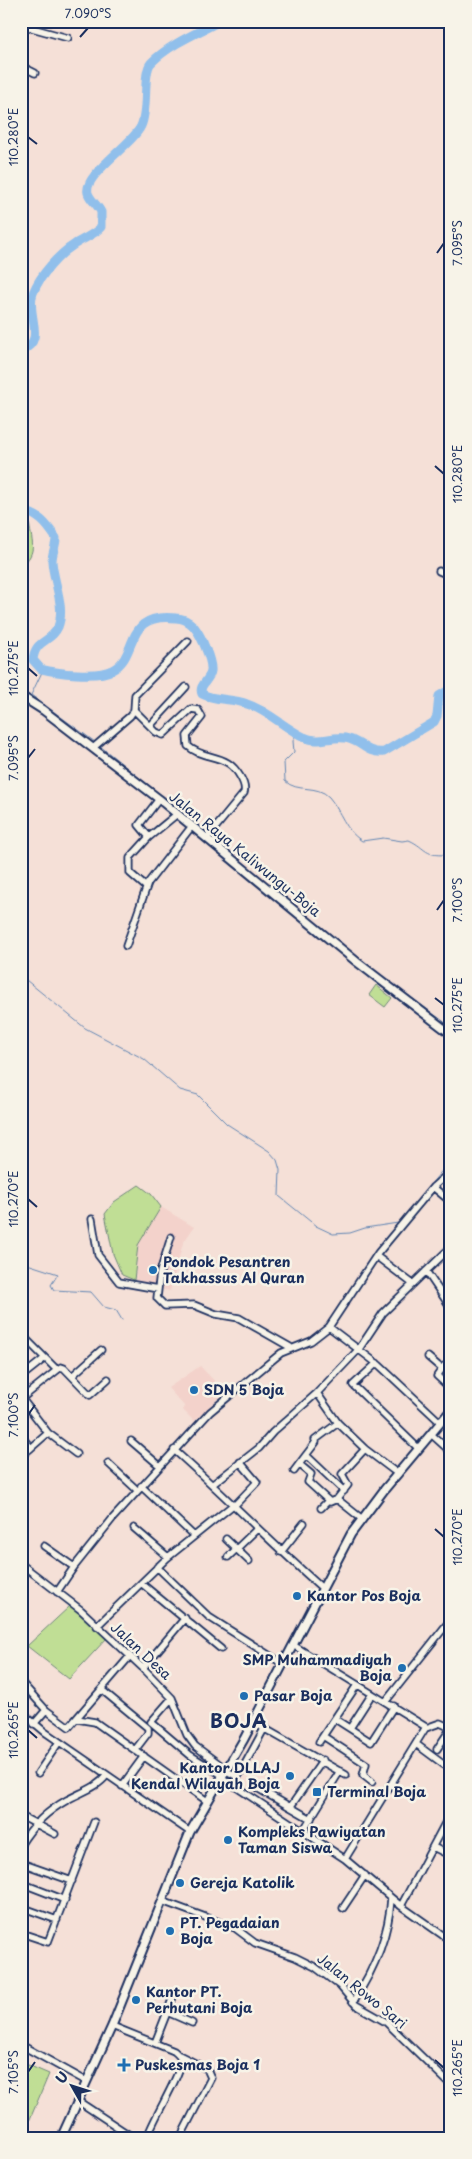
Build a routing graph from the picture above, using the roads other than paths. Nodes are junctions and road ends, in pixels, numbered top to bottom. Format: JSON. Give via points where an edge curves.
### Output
{"nodes":[{"id":1,"x":21,"y":25,"type":"edge"},
{"id":2,"x":68,"y":38,"type":"dead end"},
{"id":3,"x":21,"y":66,"type":"edge"},
{"id":4,"x":35,"y":73,"type":"dead end"},
{"id":5,"x":439,"y":571,"type":"dead end"},
{"id":6,"x":451,"y":576,"type":"edge"},
{"id":7,"x":188,"y":642,"type":"dead end"},
{"id":8,"x":186,"y":687,"type":"dead end"},
{"id":9,"x":21,"y":696,"type":"edge"},
{"id":10,"x":134,"y":710,"type":"junction"},
{"id":11,"x":150,"y":726,"type":"junction"},
{"id":12,"x":97,"y":745,"type":"junction"},
{"id":13,"x":158,"y":801,"type":"junction"},
{"id":14,"x":176,"y":815,"type":"junction"},
{"id":15,"x":191,"y":828,"type":"junction"},
{"id":16,"x":209,"y":835,"type":"junction"},
{"id":17,"x":149,"y":837,"type":"junction"},
{"id":18,"x":146,"y":887,"type":"junction"},
{"id":19,"x":126,"y":946,"type":"dead end"},
{"id":20,"x":451,"y":1034,"type":"edge"},
{"id":21,"x":451,"y":1171,"type":"edge"},
{"id":22,"x":433,"y":1187,"type":"junction"},
{"id":23,"x":451,"y":1202,"type":"edge"},
{"id":24,"x":92,"y":1219,"type":"dead end"},
{"id":25,"x":171,"y":1237,"type":"dead end"},
{"id":26,"x":451,"y":1247,"type":"edge"},
{"id":27,"x":376,"y":1256,"type":"junction"},
{"id":28,"x":426,"y":1271,"type":"junction"},
{"id":29,"x":413,"y":1284,"type":"junction"},
{"id":30,"x":158,"y":1289,"type":"junction"},
{"id":31,"x":451,"y":1308,"type":"edge"},
{"id":32,"x":329,"y":1328,"type":"junction"},
{"id":33,"x":21,"y":1334,"type":"edge"},
{"id":34,"x":30,"y":1342,"type":"junction"},
{"id":35,"x":290,"y":1347,"type":"junction"},
{"id":36,"x":21,"y":1350,"type":"edge"},
{"id":37,"x":100,"y":1350,"type":"dead end"},
{"id":38,"x":359,"y":1350,"type":"junction"},
{"id":39,"x":45,"y":1358,"type":"junction"},
{"id":40,"x":428,"y":1358,"type":"dead end"},
{"id":41,"x":377,"y":1363,"type":"junction"},
{"id":42,"x":442,"y":1369,"type":"junction"},
{"id":43,"x":57,"y":1370,"type":"junction"},
{"id":44,"x":451,"y":1371,"type":"edge"},
{"id":45,"x":72,"y":1376,"type":"junction"},
{"id":46,"x":21,"y":1377,"type":"edge"},
{"id":47,"x":108,"y":1379,"type":"dead end"},
{"id":48,"x":451,"y":1389,"type":"edge"},
{"id":49,"x":317,"y":1393,"type":"junction"},
{"id":50,"x":22,"y":1399,"type":"edge"},
{"id":51,"x":451,"y":1410,"type":"edge"},
{"id":52,"x":440,"y":1422,"type":"junction"},
{"id":53,"x":338,"y":1423,"type":"junction"},
{"id":54,"x":48,"y":1433,"type":"junction"},
{"id":55,"x":431,"y":1434,"type":"junction"},
{"id":56,"x":22,"y":1437,"type":"edge"},
{"id":57,"x":132,"y":1441,"type":"dead end"},
{"id":58,"x":31,"y":1448,"type":"junction"},
{"id":59,"x":418,"y":1448,"type":"junction"},
{"id":60,"x":365,"y":1449,"type":"junction"},
{"id":61,"x":174,"y":1450,"type":"junction"},
{"id":62,"x":451,"y":1452,"type":"edge"},
{"id":63,"x":76,"y":1454,"type":"dead end"},
{"id":64,"x":306,"y":1455,"type":"junction"},
{"id":65,"x":21,"y":1456,"type":"edge"},
{"id":66,"x":240,"y":1462,"type":"junction"},
{"id":67,"x":108,"y":1463,"type":"dead end"},
{"id":68,"x":299,"y":1464,"type":"junction"},
{"id":69,"x":160,"y":1466,"type":"junction"},
{"id":70,"x":294,"y":1471,"type":"dead end"},
{"id":71,"x":398,"y":1474,"type":"junction"},
{"id":72,"x":213,"y":1484,"type":"junction"},
{"id":73,"x":139,"y":1488,"type":"junction"},
{"id":74,"x":344,"y":1490,"type":"junction"},
{"id":75,"x":337,"y":1499,"type":"junction"},
{"id":76,"x":328,"y":1501,"type":"junction"},
{"id":77,"x":233,"y":1506,"type":"junction"},
{"id":78,"x":321,"y":1508,"type":"dead end"},
{"id":79,"x":362,"y":1519,"type":"junction"},
{"id":80,"x":304,"y":1523,"type":"dead end"},
{"id":81,"x":134,"y":1528,"type":"dead end"},
{"id":82,"x":257,"y":1529,"type":"junction"},
{"id":83,"x":194,"y":1536,"type":"junction"},
{"id":84,"x":226,"y":1539,"type":"dead end"},
{"id":85,"x":44,"y":1546,"type":"dead end"},
{"id":86,"x":236,"y":1549,"type":"junction"},
{"id":87,"x":281,"y":1552,"type":"junction"},
{"id":88,"x":168,"y":1557,"type":"junction"},
{"id":89,"x":228,"y":1558,"type":"dead end"},
{"id":90,"x":249,"y":1561,"type":"dead end"},
{"id":91,"x":21,"y":1564,"type":"edge"},
{"id":92,"x":74,"y":1567,"type":"junction"},
{"id":93,"x":157,"y":1567,"type":"junction"},
{"id":94,"x":141,"y":1583,"type":"junction"},
{"id":95,"x":322,"y":1588,"type":"junction"},
{"id":96,"x":57,"y":1592,"type":"junction"},
{"id":97,"x":185,"y":1618,"type":"junction"},
{"id":98,"x":451,"y":1619,"type":"edge"},
{"id":99,"x":97,"y":1626,"type":"junction"},
{"id":100,"x":293,"y":1646,"type":"junction"},
{"id":101,"x":221,"y":1649,"type":"dead end"},
{"id":102,"x":130,"y":1656,"type":"junction"},
{"id":103,"x":283,"y":1664,"type":"junction"},
{"id":104,"x":143,"y":1668,"type":"junction"},
{"id":105,"x":21,"y":1682,"type":"edge"},
{"id":106,"x":357,"y":1685,"type":"junction"},
{"id":107,"x":102,"y":1690,"type":"junction"},
{"id":108,"x":372,"y":1694,"type":"junction"},
{"id":109,"x":172,"y":1698,"type":"junction"},
{"id":110,"x":386,"y":1701,"type":"junction"},
{"id":111,"x":394,"y":1706,"type":"junction"},
{"id":112,"x":46,"y":1710,"type":"junction"},
{"id":113,"x":21,"y":1712,"type":"edge"},
{"id":114,"x":335,"y":1718,"type":"junction"},
{"id":115,"x":77,"y":1719,"type":"junction"},
{"id":116,"x":253,"y":1722,"type":"junction"},
{"id":117,"x":34,"y":1724,"type":"junction"},
{"id":118,"x":350,"y":1728,"type":"junction"},
{"id":119,"x":426,"y":1728,"type":"junction"},
{"id":120,"x":264,"y":1729,"type":"junction"},
{"id":121,"x":59,"y":1742,"type":"junction"},
{"id":122,"x":416,"y":1744,"type":"junction"},
{"id":123,"x":436,"y":1749,"type":"dead end"},
{"id":124,"x":134,"y":1750,"type":"junction"},
{"id":125,"x":144,"y":1756,"type":"junction"},
{"id":126,"x":322,"y":1760,"type":"junction"},
{"id":127,"x":451,"y":1770,"type":"edge"},
{"id":128,"x":340,"y":1771,"type":"junction"},
{"id":129,"x":224,"y":1772,"type":"junction"},
{"id":130,"x":38,"y":1773,"type":"dead end"},
{"id":131,"x":108,"y":1775,"type":"junction"},
{"id":132,"x":346,"y":1775,"type":"dead end"},
{"id":133,"x":372,"y":1782,"type":"dead end"},
{"id":134,"x":122,"y":1786,"type":"junction"},
{"id":135,"x":259,"y":1789,"type":"dead end"},
{"id":136,"x":207,"y":1801,"type":"junction"},
{"id":137,"x":291,"y":1806,"type":"junction"},
{"id":138,"x":450,"y":1814,"type":"edge"},
{"id":139,"x":21,"y":1816,"type":"edge"},
{"id":140,"x":311,"y":1819,"type":"junction"},
{"id":141,"x":94,"y":1822,"type":"dead end"},
{"id":142,"x":35,"y":1825,"type":"junction"},
{"id":143,"x":303,"y":1830,"type":"junction"},
{"id":144,"x":190,"y":1832,"type":"junction"},
{"id":145,"x":55,"y":1834,"type":"dead end"},
{"id":146,"x":21,"y":1844,"type":"edge"},
{"id":147,"x":433,"y":1847,"type":"junction"},
{"id":148,"x":451,"y":1856,"type":"edge"},
{"id":149,"x":345,"y":1859,"type":"junction"},
{"id":150,"x":21,"y":1871,"type":"edge"},
{"id":151,"x":366,"y":1875,"type":"junction"},
{"id":152,"x":72,"y":1881,"type":"junction"},
{"id":153,"x":21,"y":1883,"type":"edge"},
{"id":154,"x":391,"y":1898,"type":"junction"},
{"id":155,"x":65,"y":1900,"type":"junction"},
{"id":156,"x":162,"y":1901,"type":"junction"},
{"id":157,"x":401,"y":1906,"type":"junction"},
{"id":158,"x":21,"y":1907,"type":"edge"},
{"id":159,"x":343,"y":1908,"type":"dead end"},
{"id":160,"x":57,"y":1920,"type":"junction"},
{"id":161,"x":21,"y":1934,"type":"edge"},
{"id":162,"x":451,"y":1941,"type":"edge"},
{"id":163,"x":173,"y":1997,"type":"dead end"},
{"id":164,"x":353,"y":2002,"type":"junction"},
{"id":165,"x":167,"y":2012,"type":"junction"},
{"id":166,"x":192,"y":2023,"type":"dead end"},
{"id":167,"x":112,"y":2026,"type":"junction"},
{"id":168,"x":155,"y":2043,"type":"junction"},
{"id":169,"x":21,"y":2045,"type":"edge"},
{"id":170,"x":179,"y":2055,"type":"junction"},
{"id":171,"x":86,"y":2081,"type":"junction"},
{"id":172,"x":451,"y":2085,"type":"edge"},
{"id":173,"x":78,"y":2101,"type":"junction"},
{"id":174,"x":62,"y":2138,"type":"edge"},
{"id":175,"x":134,"y":2138,"type":"edge"},
{"id":176,"x":147,"y":2138,"type":"edge"},
{"id":177,"x":180,"y":2138,"type":"edge"}],
"edges":[{"from":1,"to":2,"type":"street"},
{"from":3,"to":4,"type":"street"},
{"from":5,"to":6,"type":"street"},
{"from":7,"to":10,"type":"street","via":[[135,695]]},
{"from":8,"to":11,"type":"street"},
{"from":9,"to":12,"type":"main road","name":"Jalan Raya Kaliwungu-Boja"},
{"from":10,"to":11,"type":"street"},
{"from":10,"to":12,"type":"street"},
{"from":11,"to":16,"type":"street","via":[[164,735],[191,709],[198,710],[202,717],[187,736],[188,746],[201,756],[228,764],[243,782],[244,793]]},
{"from":12,"to":13,"type":"main road","name":"Jalan Raya Kaliwungu-Boja"},
{"from":13,"to":14,"type":"main road","name":"Jalan Raya Kaliwungu-Boja"},
{"from":13,"to":17,"type":"street","via":[[139,825]]},
{"from":14,"to":15,"type":"main road","name":"Jalan Raya Kaliwungu-Boja"},
{"from":14,"to":17,"type":"street"},
{"from":15,"to":16,"type":"main road","name":"Jalan Raya Kaliwungu-Boja"},
{"from":15,"to":18,"type":"street"},
{"from":16,"to":20,"type":"main road","name":"Jalan Raya Kaliwungu-Boja","via":[[357,962]]},
{"from":17,"to":18,"type":"street","via":[[130,858],[129,867],[130,873]]},
{"from":18,"to":19,"type":"street"},
{"from":21,"to":22,"type":"street"},
{"from":22,"to":23,"type":"street"},
{"from":22,"to":27,"type":"street"},
{"from":24,"to":30,"type":"street","via":[[98,1255],[119,1282]]},
{"from":25,"to":30,"type":"street"},
{"from":26,"to":28,"type":"street"},
{"from":27,"to":29,"type":"street"},
{"from":27,"to":32,"type":"street"},
{"from":28,"to":29,"type":"street"},
{"from":28,"to":31,"type":"street"},
{"from":29,"to":38,"type":"street","via":[[383,1313]]},
{"from":30,"to":35,"type":"street","via":[[157,1298],[165,1306],[194,1305],[216,1314],[239,1318]]},
{"from":32,"to":35,"type":"street","via":[[311,1341]]},
{"from":32,"to":38,"type":"street"},
{"from":33,"to":34,"type":"street"},
{"from":34,"to":36,"type":"street"},
{"from":34,"to":39,"type":"street"},
{"from":35,"to":61,"type":"street","via":[[216,1406]]},
{"from":37,"to":45,"type":"street"},
{"from":38,"to":41,"type":"street"},
{"from":38,"to":49,"type":"street"},
{"from":39,"to":43,"type":"street"},
{"from":39,"to":46,"type":"street"},
{"from":40,"to":42,"type":"street"},
{"from":41,"to":52,"type":"street"},
{"from":41,"to":59,"type":"street","via":[[353,1385]]},
{"from":42,"to":44,"type":"street","via":[[445,1366]]},
{"from":42,"to":48,"type":"street","via":[[436,1376]]},
{"from":43,"to":45,"type":"street","via":[[62,1367]]},
{"from":43,"to":50,"type":"street"},
{"from":45,"to":47,"type":"street","via":[[90,1395]]},
{"from":49,"to":53,"type":"street"},
{"from":49,"to":66,"type":"street"},
{"from":50,"to":54,"type":"street"},
{"from":51,"to":52,"type":"main road"},
{"from":52,"to":55,"type":"main road"},
{"from":53,"to":60,"type":"street"},
{"from":53,"to":64,"type":"street","via":[[315,1440]]},
{"from":54,"to":58,"type":"street"},
{"from":54,"to":63,"type":"street"},
{"from":55,"to":59,"type":"main road"},
{"from":55,"to":62,"type":"street"},
{"from":56,"to":58,"type":"street"},
{"from":57,"to":69,"type":"street"},
{"from":58,"to":65,"type":"street"},
{"from":59,"to":71,"type":"main road"},
{"from":60,"to":71,"type":"street"},
{"from":60,"to":74,"type":"street","via":[[342,1474],[349,1484]]},
{"from":61,"to":69,"type":"street"},
{"from":61,"to":72,"type":"street"},
{"from":64,"to":68,"type":"street"},
{"from":64,"to":74,"type":"street"},
{"from":66,"to":72,"type":"street"},
{"from":66,"to":77,"type":"street","via":[[257,1482]]},
{"from":67,"to":73,"type":"street"},
{"from":68,"to":70,"type":"street"},
{"from":68,"to":76,"type":"street","via":[[311,1474],[309,1483]]},
{"from":69,"to":73,"type":"street"},
{"from":71,"to":79,"type":"main road"},
{"from":72,"to":77,"type":"street"},
{"from":73,"to":83,"type":"street"},
{"from":73,"to":92,"type":"street"},
{"from":74,"to":75,"type":"street"},
{"from":75,"to":76,"type":"street"},
{"from":75,"to":79,"type":"street"},
{"from":76,"to":78,"type":"street"},
{"from":77,"to":82,"type":"street"},
{"from":77,"to":83,"type":"street"},
{"from":79,"to":95,"type":"main road"},
{"from":80,"to":87,"type":"street"},
{"from":81,"to":88,"type":"street"},
{"from":82,"to":86,"type":"street"},
{"from":82,"to":87,"type":"street"},
{"from":83,"to":88,"type":"street"},
{"from":84,"to":86,"type":"street"},
{"from":85,"to":92,"type":"street"},
{"from":86,"to":89,"type":"street"},
{"from":86,"to":90,"type":"street"},
{"from":87,"to":95,"type":"street"},
{"from":88,"to":93,"type":"street"},
{"from":91,"to":96,"type":"street","name":"Jalan Desa"},
{"from":92,"to":96,"type":"street"},
{"from":93,"to":94,"type":"street"},
{"from":93,"to":103,"type":"street","via":[[209,1617]]},
{"from":94,"to":97,"type":"street"},
{"from":94,"to":99,"type":"street"},
{"from":95,"to":100,"type":"main road"},
{"from":96,"to":99,"type":"street","name":"Jalan Desa"},
{"from":97,"to":101,"type":"street"},
{"from":97,"to":104,"type":"street"},
{"from":98,"to":110,"type":"street"},
{"from":99,"to":102,"type":"street","name":"Jalan Desa"},
{"from":100,"to":103,"type":"main road"},
{"from":100,"to":106,"type":"street"},
{"from":102,"to":104,"type":"street","name":"Jalan Desa"},
{"from":102,"to":107,"type":"street"},
{"from":103,"to":116,"type":"main road"},
{"from":104,"to":109,"type":"street","name":"Jalan Desa"},
{"from":105,"to":112,"type":"street"},
{"from":106,"to":108,"type":"street"},
{"from":106,"to":114,"type":"street"},
{"from":107,"to":115,"type":"street"},
{"from":107,"to":124,"type":"street","via":[[148,1728]]},
{"from":108,"to":110,"type":"street"},
{"from":108,"to":118,"type":"street"},
{"from":109,"to":129,"type":"street","name":"Jalan Desa","via":[[187,1735]]},
{"from":109,"to":129,"type":"street","via":[[152,1722],[190,1755]]},
{"from":110,"to":111,"type":"street"},
{"from":111,"to":118,"type":"street","via":[[371,1742]]},
{"from":111,"to":119,"type":"street"},
{"from":112,"to":115,"type":"street","via":[[67,1727]]},
{"from":112,"to":117,"type":"street"},
{"from":113,"to":117,"type":"street"},
{"from":114,"to":118,"type":"street"},
{"from":114,"to":133,"type":"street","via":[[321,1739],[366,1764],[363,1775]]},
{"from":115,"to":124,"type":"street","via":[[95,1722]]},
{"from":116,"to":120,"type":"street"},
{"from":116,"to":129,"type":"main road"},
{"from":117,"to":121,"type":"street"},
{"from":119,"to":122,"type":"street"},
{"from":119,"to":123,"type":"street","via":[[440,1723],[451,1728]]},
{"from":120,"to":126,"type":"street"},
{"from":120,"to":129,"type":"street","via":[[239,1775]]},
{"from":121,"to":130,"type":"street"},
{"from":121,"to":131,"type":"street"},
{"from":122,"to":127,"type":"street"},
{"from":122,"to":149,"type":"street"},
{"from":124,"to":125,"type":"street"},
{"from":125,"to":134,"type":"street"},
{"from":125,"to":136,"type":"street"},
{"from":126,"to":128,"type":"street"},
{"from":126,"to":137,"type":"street"},
{"from":128,"to":132,"type":"street"},
{"from":128,"to":140,"type":"street"},
{"from":129,"to":136,"type":"main road"},
{"from":129,"to":143,"type":"street"},
{"from":131,"to":134,"type":"street"},
{"from":131,"to":142,"type":"street","via":[[96,1786],[60,1804]]},
{"from":134,"to":144,"type":"street"},
{"from":135,"to":137,"type":"street"},
{"from":136,"to":144,"type":"main road"},
{"from":137,"to":140,"type":"street"},
{"from":138,"to":147,"type":"street"},
{"from":139,"to":142,"type":"street"},
{"from":140,"to":143,"type":"street"},
{"from":141,"to":152,"type":"street"},
{"from":142,"to":145,"type":"street"},
{"from":142,"to":146,"type":"street"},
{"from":143,"to":149,"type":"street"},
{"from":144,"to":156,"type":"main road"},
{"from":147,"to":148,"type":"street"},
{"from":147,"to":157,"type":"street"},
{"from":149,"to":151,"type":"street"},
{"from":150,"to":152,"type":"street","via":[[24,1864]]},
{"from":151,"to":154,"type":"street"},
{"from":151,"to":159,"type":"street"},
{"from":152,"to":155,"type":"street"},
{"from":153,"to":155,"type":"street"},
{"from":154,"to":157,"type":"street"},
{"from":154,"to":164,"type":"street","via":[[377,1958]]},
{"from":155,"to":160,"type":"street"},
{"from":156,"to":164,"type":"street","name":"Jalan Rowo Sari","via":[[228,1926],[255,1943],[304,1960],[325,1974]]},
{"from":156,"to":167,"type":"main road"},
{"from":157,"to":162,"type":"street"},
{"from":158,"to":160,"type":"street"},
{"from":160,"to":161,"type":"street","via":[[48,1942]]},
{"from":163,"to":165,"type":"street"},
{"from":164,"to":172,"type":"street","name":"Jalan Rowo Sari","via":[[386,2022]]},
{"from":165,"to":166,"type":"street"},
{"from":165,"to":168,"type":"street"},
{"from":167,"to":168,"type":"street"},
{"from":167,"to":171,"type":"main road"},
{"from":168,"to":170,"type":"street"},
{"from":169,"to":171,"type":"street"},
{"from":170,"to":176,"type":"street","via":[[180,2069]]},
{"from":170,"to":177,"type":"street","via":[[207,2068],[211,2078]]},
{"from":171,"to":173,"type":"main road"},
{"from":173,"to":174,"type":"main road"},
{"from":173,"to":175,"type":"street"}]}
